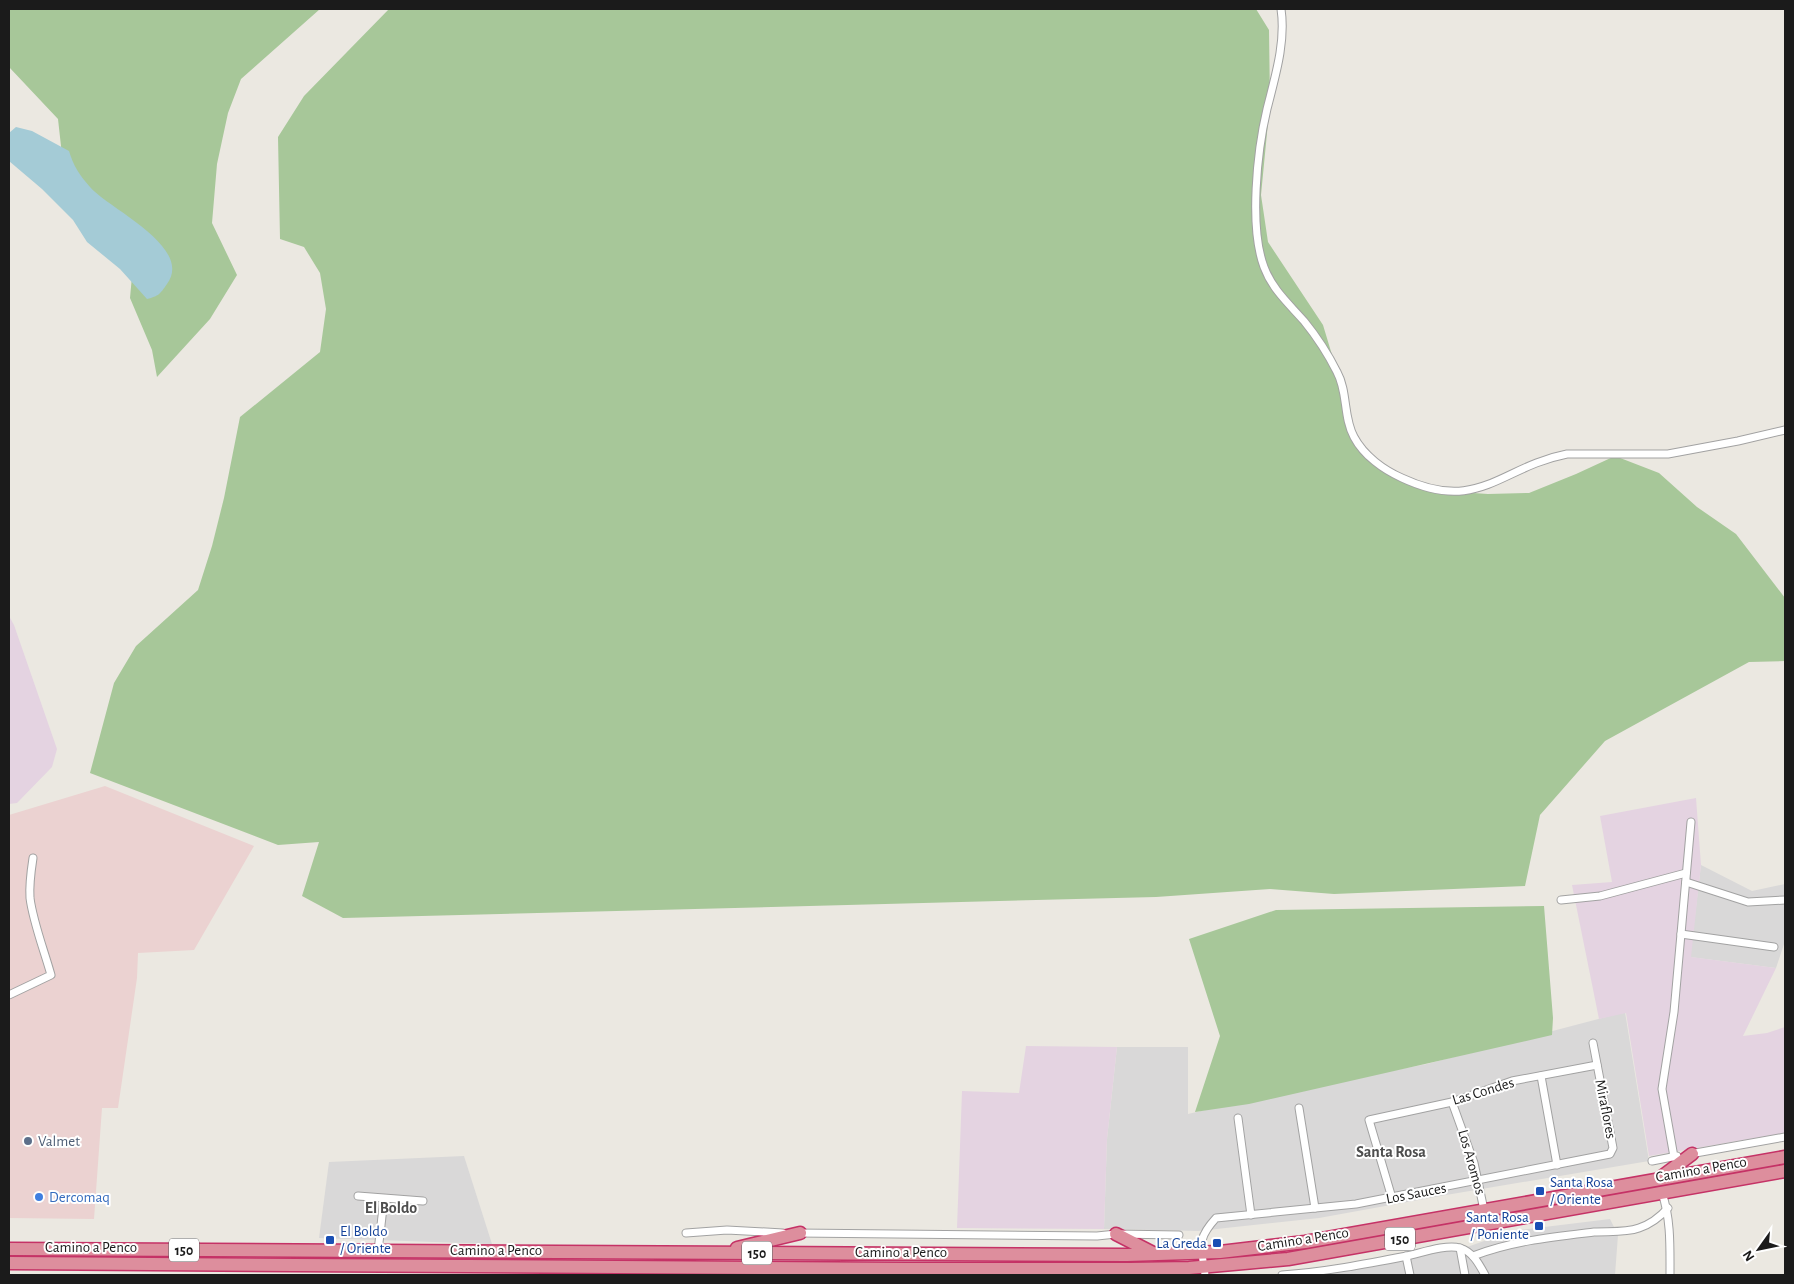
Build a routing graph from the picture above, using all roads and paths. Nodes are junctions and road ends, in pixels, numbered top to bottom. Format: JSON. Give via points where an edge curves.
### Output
{"nodes":[{"id":1,"x":1281,"y":9,"type":"edge"},
{"id":2,"x":1785,"y":430,"type":"edge"},
{"id":3,"x":1691,"y":822,"type":"dead end"},
{"id":4,"x":33,"y":858,"type":"dead end"},
{"id":5,"x":1686,"y":873,"type":"junction"},
{"id":6,"x":1686,"y":882,"type":"junction"},
{"id":7,"x":1561,"y":900,"type":"dead end"},
{"id":8,"x":1785,"y":900,"type":"edge"},
{"id":9,"x":1681,"y":934,"type":"junction"},
{"id":10,"x":1774,"y":947,"type":"dead end"},
{"id":11,"x":9,"y":995,"type":"edge"},
{"id":12,"x":1593,"y":1043,"type":"dead end"},
{"id":13,"x":1597,"y":1064,"type":"junction"},
{"id":14,"x":1541,"y":1076,"type":"junction"},
{"id":15,"x":1452,"y":1102,"type":"junction"},
{"id":16,"x":1299,"y":1108,"type":"dead end"},
{"id":17,"x":1238,"y":1118,"type":"dead end"},
{"id":18,"x":1785,"y":1137,"type":"edge"},
{"id":19,"x":1612,"y":1153,"type":"joint"},
{"id":20,"x":1692,"y":1154,"type":"junction"},
{"id":21,"x":1674,"y":1157,"type":"junction"},
{"id":22,"x":1785,"y":1157,"type":"edge"},
{"id":23,"x":1652,"y":1161,"type":"dead end"},
{"id":24,"x":1557,"y":1165,"type":"junction"},
{"id":25,"x":1785,"y":1171,"type":"edge"},
{"id":26,"x":1478,"y":1180,"type":"junction"},
{"id":27,"x":1658,"y":1180,"type":"junction"},
{"id":28,"x":1662,"y":1193,"type":"junction"},
{"id":29,"x":358,"y":1196,"type":"dead end"},
{"id":30,"x":1392,"y":1198,"type":"junction"},
{"id":31,"x":384,"y":1199,"type":"junction"},
{"id":32,"x":422,"y":1201,"type":"dead end"},
{"id":33,"x":1315,"y":1208,"type":"junction"},
{"id":34,"x":1668,"y":1208,"type":"junction"},
{"id":35,"x":1485,"y":1210,"type":"junction"},
{"id":36,"x":1251,"y":1215,"type":"junction"},
{"id":37,"x":1487,"y":1224,"type":"junction"},
{"id":38,"x":686,"y":1233,"type":"dead end"},
{"id":39,"x":800,"y":1233,"type":"junction"},
{"id":40,"x":1116,"y":1234,"type":"junction"},
{"id":41,"x":1178,"y":1235,"type":"dead end"},
{"id":42,"x":1460,"y":1248,"type":"junction"},
{"id":43,"x":9,"y":1249,"type":"edge"},
{"id":44,"x":378,"y":1251,"type":"junction"},
{"id":45,"x":716,"y":1253,"type":"junction"},
{"id":46,"x":1203,"y":1253,"type":"junction"},
{"id":47,"x":1157,"y":1255,"type":"junction"},
{"id":48,"x":1406,"y":1256,"type":"junction"},
{"id":49,"x":1473,"y":1256,"type":"junction"},
{"id":50,"x":9,"y":1263,"type":"edge"},
{"id":51,"x":1204,"y":1271,"type":"edge"},
{"id":52,"x":1282,"y":1275,"type":"edge"},
{"id":53,"x":1410,"y":1275,"type":"edge"},
{"id":54,"x":1465,"y":1275,"type":"edge"},
{"id":55,"x":1485,"y":1275,"type":"edge"},
{"id":56,"x":1670,"y":1275,"type":"edge"}],
"edges":[{"from":1,"to":2,"type":"street","via":[[1281,42],[1258,168],[1260,253],[1271,283],[1326,351],[1343,386],[1352,432],[1358,444],[1374,460],[1416,484],[1461,492],[1484,487],[1567,454],[1668,454]]},
{"from":3,"to":5,"type":"street"},
{"from":4,"to":11,"type":"street","via":[[30,898],[52,975]]},
{"from":5,"to":6,"type":"street"},
{"from":5,"to":7,"type":"street","via":[[1600,896]]},
{"from":6,"to":8,"type":"street","via":[[1748,902]]},
{"from":6,"to":9,"type":"street"},
{"from":9,"to":10,"type":"street"},
{"from":9,"to":21,"type":"street","via":[[1672,1034],[1662,1089]]},
{"from":12,"to":13,"type":"street","name":"Miraflores"},
{"from":13,"to":14,"type":"street","name":"Las Condes"},
{"from":13,"to":19,"type":"street","name":"Miraflores"},
{"from":14,"to":15,"type":"street","name":"Las Condes","via":[[1512,1081]]},
{"from":14,"to":24,"type":"street"},
{"from":15,"to":26,"type":"street","name":"Los Aromos"},
{"from":15,"to":30,"type":"street","name":"Las Condes","via":[[1369,1120]]},
{"from":16,"to":33,"type":"street"},
{"from":17,"to":36,"type":"street"},
{"from":18,"to":20,"type":"street"},
{"from":19,"to":24,"type":"street","name":"Los Sauces"},
{"from":20,"to":21,"type":"street"},
{"from":20,"to":27,"type":"highway"},
{"from":21,"to":23,"type":"street"},
{"from":22,"to":27,"type":"highway","name":"Camino a Penco","number":"150"},
{"from":24,"to":26,"type":"street","name":"Los Sauces"},
{"from":25,"to":28,"type":"highway","name":"Camino a Penco","number":"150"},
{"from":26,"to":30,"type":"street","name":"Los Sauces"},
{"from":26,"to":35,"type":"street","name":"Los Aromos"},
{"from":27,"to":35,"type":"highway","name":"Camino a Penco","number":"150"},
{"from":28,"to":34,"type":"street"},
{"from":28,"to":37,"type":"highway","name":"Camino a Penco","number":"150"},
{"from":29,"to":31,"type":"street"},
{"from":30,"to":33,"type":"street","name":"Los Sauces"},
{"from":31,"to":32,"type":"street"},
{"from":31,"to":44,"type":"street"},
{"from":33,"to":36,"type":"street","name":"Los Sauces"},
{"from":34,"to":49,"type":"street","via":[[1653,1221],[1631,1230],[1524,1241]]},
{"from":34,"to":56,"type":"street"},
{"from":35,"to":37,"type":"street","name":"Los Aromos"},
{"from":35,"to":46,"type":"highway","name":"Camino a Penco","number":"150","via":[[1305,1242]]},
{"from":36,"to":46,"type":"street","name":"Los Sauces","via":[[1216,1218],[1203,1236]]},
{"from":37,"to":51,"type":"highway","name":"Camino a Penco","number":"150"},
{"from":38,"to":39,"type":"street","via":[[727,1230]]},
{"from":39,"to":40,"type":"street"},
{"from":39,"to":45,"type":"highway"},
{"from":40,"to":41,"type":"street"},
{"from":40,"to":47,"type":"highway"},
{"from":42,"to":48,"type":"street"},
{"from":42,"to":49,"type":"street"},
{"from":42,"to":54,"type":"street"},
{"from":43,"to":44,"type":"highway","name":"Camino a Penco","number":"150"},
{"from":44,"to":45,"type":"highway","name":"Camino a Penco","number":"150"},
{"from":45,"to":47,"type":"highway","name":"Camino a Penco","number":"150"},
{"from":46,"to":47,"type":"highway","name":"Camino a Penco","number":"150"},
{"from":46,"to":51,"type":"street"},
{"from":48,"to":52,"type":"street"},
{"from":48,"to":53,"type":"street"},
{"from":49,"to":55,"type":"street"},
{"from":50,"to":51,"type":"highway","name":"Camino a Penco","number":"150"}]}
